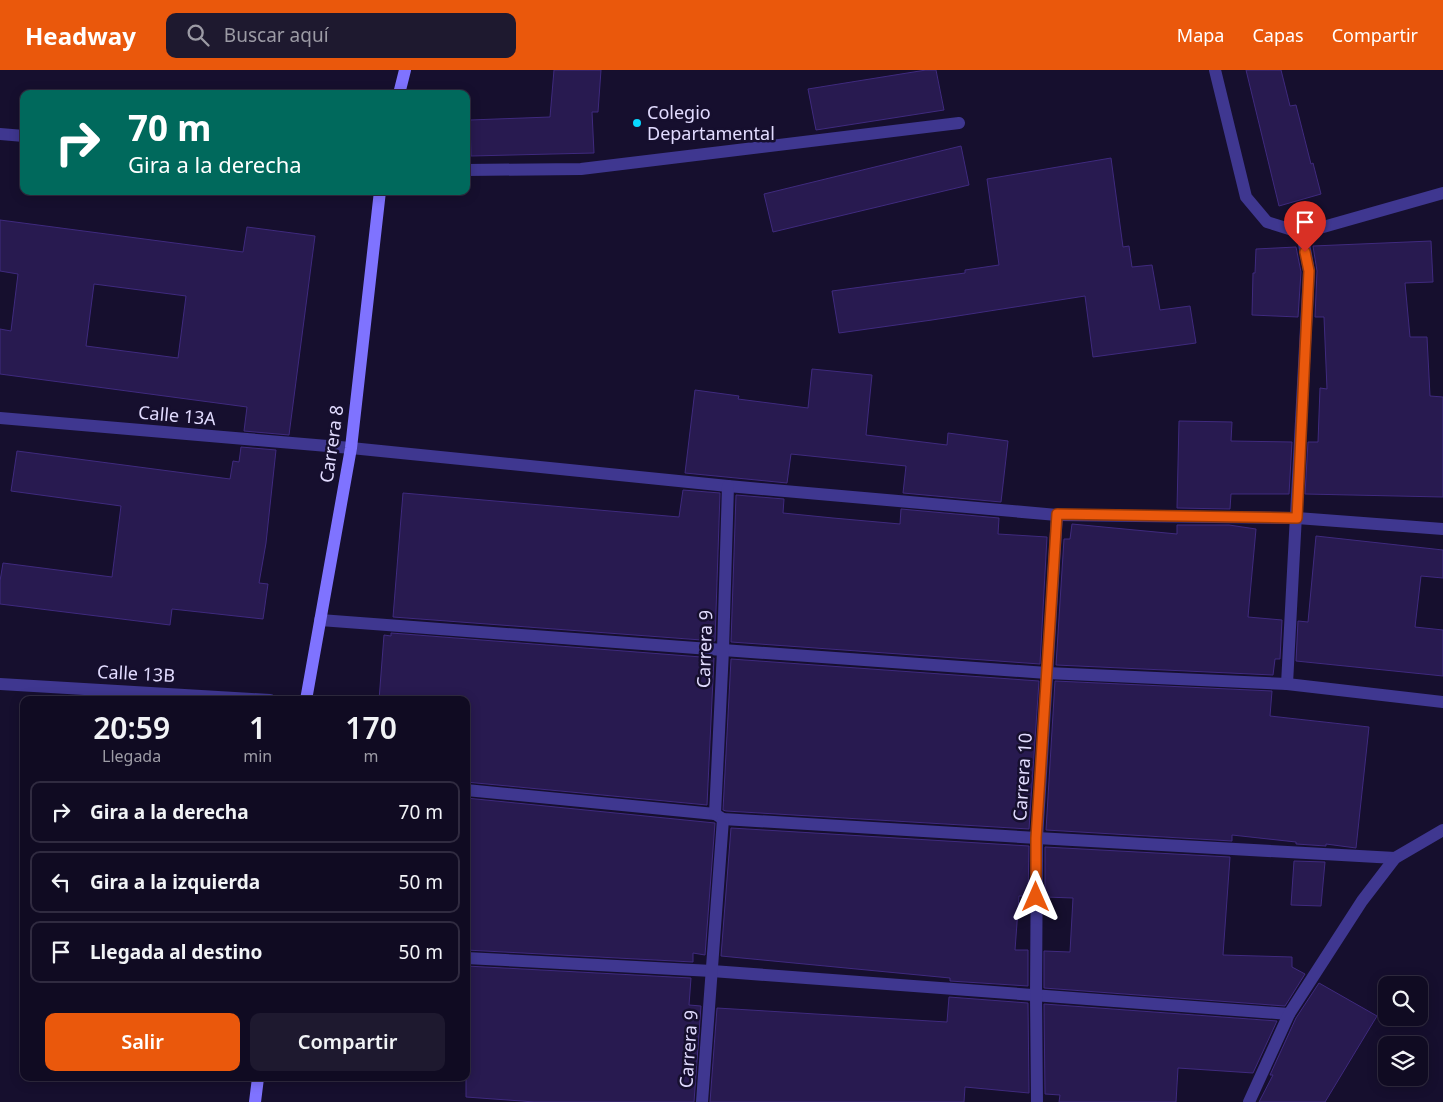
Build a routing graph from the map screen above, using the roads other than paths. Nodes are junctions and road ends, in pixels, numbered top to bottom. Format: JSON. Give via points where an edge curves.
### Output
{"nodes":[{"id":1,"x":405,"y":70,"type":"edge"},
{"id":2,"x":1215,"y":70,"type":"edge"},
{"id":3,"x":400,"y":90,"type":"edge"},
{"id":4,"x":959,"y":123,"type":"dead end"},
{"id":5,"x":0,"y":134,"type":"edge"},
{"id":6,"x":20,"y":136,"type":"edge"},
{"id":7,"x":470,"y":170,"type":"edge"},
{"id":8,"x":1443,"y":193,"type":"edge"},
{"id":9,"x":380,"y":195,"type":"edge"},
{"id":10,"x":1302,"y":233,"type":"junction"},
{"id":11,"x":0,"y":418,"type":"edge"},
{"id":12,"x":351,"y":448,"type":"junction"},
{"id":13,"x":728,"y":486,"type":"junction"},
{"id":14,"x":1057,"y":514,"type":"junction"},
{"id":15,"x":1297,"y":518,"type":"junction"},
{"id":16,"x":1443,"y":529,"type":"edge"},
{"id":17,"x":320,"y":620,"type":"junction"},
{"id":18,"x":723,"y":650,"type":"junction"},
{"id":19,"x":1047,"y":673,"type":"junction"},
{"id":20,"x":0,"y":684,"type":"edge"},
{"id":21,"x":1287,"y":684,"type":"junction"},
{"id":22,"x":202,"y":696,"type":"edge"},
{"id":23,"x":307,"y":696,"type":"edge"},
{"id":24,"x":1443,"y":702,"type":"edge"},
{"id":25,"x":470,"y":790,"type":"edge"},
{"id":26,"x":719,"y":816,"type":"junction"},
{"id":27,"x":1443,"y":830,"type":"edge"},
{"id":28,"x":1036,"y":838,"type":"junction"},
{"id":29,"x":1395,"y":858,"type":"junction"},
{"id":30,"x":470,"y":958,"type":"edge"},
{"id":31,"x":712,"y":970,"type":"junction"},
{"id":32,"x":1036,"y":996,"type":"junction"},
{"id":33,"x":1289,"y":1014,"type":"junction"},
{"id":34,"x":258,"y":1081,"type":"edge"},
{"id":35,"x":255,"y":1102,"type":"edge"},
{"id":36,"x":702,"y":1102,"type":"edge"},
{"id":37,"x":1037,"y":1102,"type":"edge"},
{"id":38,"x":1249,"y":1102,"type":"edge"}],
"edges":[{"from":1,"to":3,"type":"street"},
{"from":2,"to":10,"type":"street","via":[[1246,197],[1267,222]]},
{"from":4,"to":7,"type":"street","via":[[581,169]]},
{"from":5,"to":6,"type":"street"},
{"from":8,"to":10,"type":"street"},
{"from":9,"to":12,"type":"street","name":"Carrera 8"},
{"from":10,"to":15,"type":"street","via":[[1309,271]]},
{"from":11,"to":12,"type":"street","name":"Calle 13A"},
{"from":12,"to":13,"type":"street","name":"Calle 13A"},
{"from":12,"to":17,"type":"street","name":"Carrera 8"},
{"from":13,"to":14,"type":"street","name":"Calle 13A"},
{"from":13,"to":18,"type":"street","name":"Carrera 9"},
{"from":14,"to":15,"type":"street","name":"Calle 13A"},
{"from":14,"to":19,"type":"street","name":"Carrera 10"},
{"from":15,"to":16,"type":"street","name":"Calle 13A"},
{"from":15,"to":21,"type":"street"},
{"from":17,"to":18,"type":"street"},
{"from":17,"to":23,"type":"street","name":"Carrera 8"},
{"from":18,"to":19,"type":"street"},
{"from":18,"to":26,"type":"street","name":"Carrera 9"},
{"from":19,"to":21,"type":"street"},
{"from":19,"to":28,"type":"street","name":"Carrera 10"},
{"from":20,"to":22,"type":"street","name":"Calle 13B"},
{"from":21,"to":24,"type":"street"},
{"from":25,"to":26,"type":"street"},
{"from":26,"to":28,"type":"street"},
{"from":26,"to":31,"type":"street","name":"Carrera 9"},
{"from":27,"to":29,"type":"street"},
{"from":28,"to":29,"type":"street"},
{"from":28,"to":32,"type":"street","name":"Carrera 10"},
{"from":29,"to":33,"type":"street","via":[[1362,901]]},
{"from":30,"to":31,"type":"street"},
{"from":31,"to":32,"type":"street"},
{"from":31,"to":36,"type":"street","name":"Carrera 9"},
{"from":32,"to":33,"type":"street"},
{"from":32,"to":37,"type":"street","name":"Carrera 10"},
{"from":33,"to":38,"type":"street"},
{"from":34,"to":35,"type":"street"}]}
